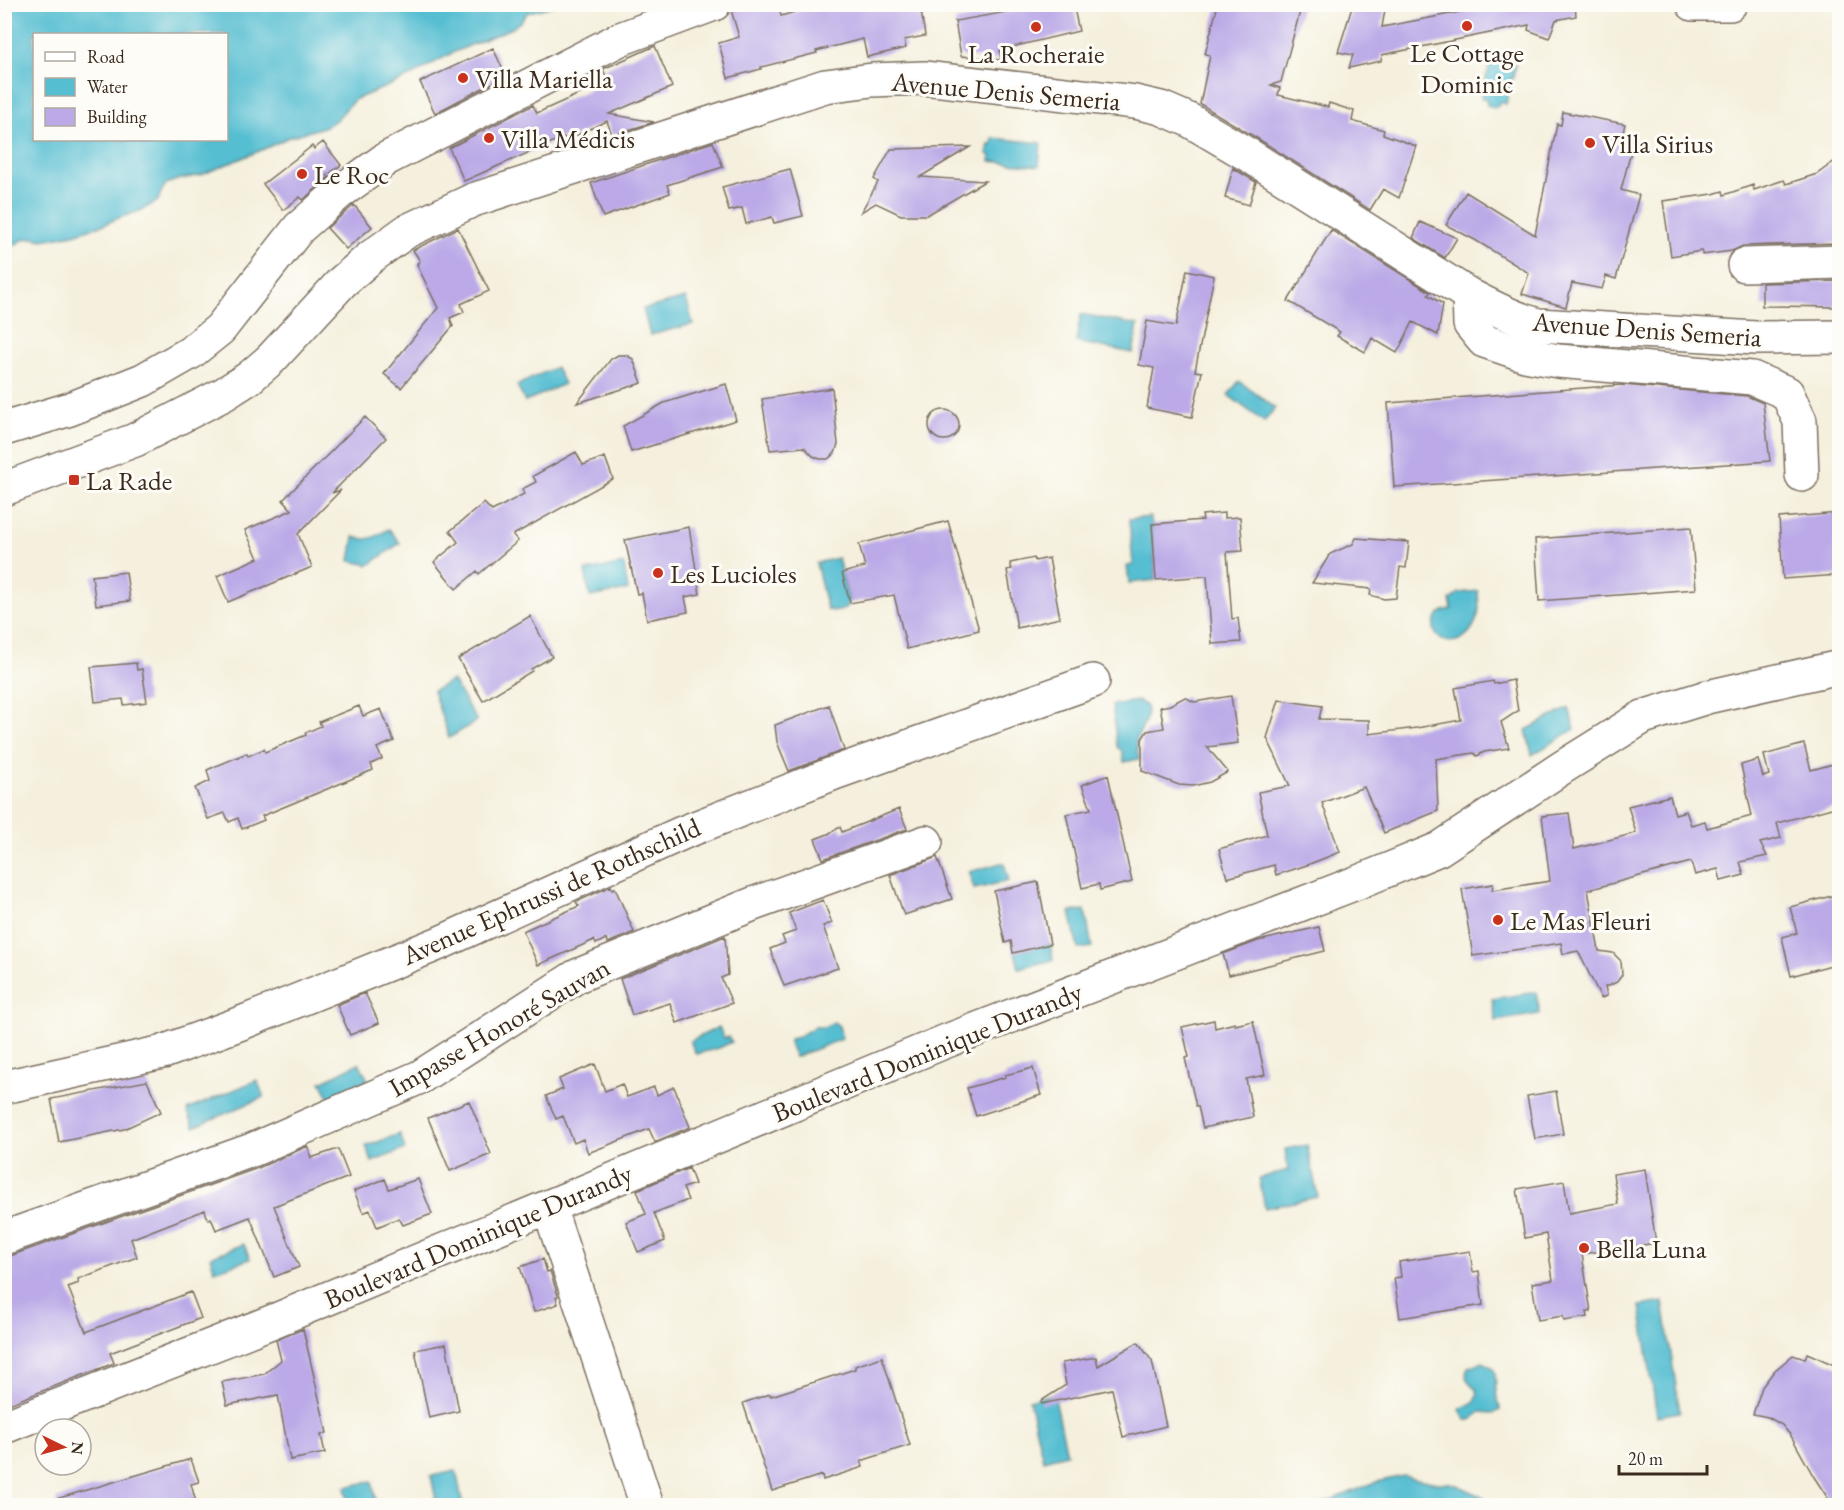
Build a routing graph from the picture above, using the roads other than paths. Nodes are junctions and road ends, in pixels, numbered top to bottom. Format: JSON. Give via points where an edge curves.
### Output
{"nodes":[{"id":1,"x":714,"y":4,"type":"edge"},
{"id":2,"x":1693,"y":4,"type":"edge"},
{"id":3,"x":1730,"y":4,"type":"edge"},
{"id":4,"x":1839,"y":262,"type":"edge"},
{"id":5,"x":1743,"y":265,"type":"dead end"},
{"id":6,"x":1469,"y":295,"type":"junction"},
{"id":7,"x":1839,"y":337,"type":"edge"},
{"id":8,"x":4,"y":429,"type":"edge"},
{"id":9,"x":1802,"y":475,"type":"dead end"},
{"id":10,"x":4,"y":489,"type":"edge"},
{"id":11,"x":1839,"y":667,"type":"edge"},
{"id":12,"x":1094,"y":681,"type":"dead end"},
{"id":13,"x":926,"y":842,"type":"dead end"},
{"id":14,"x":4,"y":1087,"type":"edge"},
{"id":15,"x":549,"y":1207,"type":"junction"},
{"id":16,"x":4,"y":1238,"type":"edge"},
{"id":17,"x":4,"y":1427,"type":"edge"},
{"id":18,"x":647,"y":1506,"type":"edge"}],
"edges":[{"from":1,"to":8,"type":"street","via":[[620,39],[386,159],[299,228],[220,329],[190,353],[143,381]]},
{"from":2,"to":3,"type":"street"},
{"from":4,"to":5,"type":"street"},
{"from":6,"to":7,"type":"street","name":"Avenue Denis Semeria","via":[[1506,315],[1538,325],[1755,338]]},
{"from":6,"to":9,"type":"street","via":[[1470,324],[1484,341],[1525,355],[1558,362],[1752,378],[1787,393],[1800,421]]},
{"from":6,"to":10,"type":"street","name":"Avenue Denis Semeria","via":[[1250,156],[1161,108],[924,78],[860,81],[825,86],[473,200],[407,231],[342,282],[249,378],[135,440]]},
{"from":11,"to":15,"type":"street","name":"Boulevard Dominique Durandy","via":[[1707,697],[1643,717],[1439,849],[944,1042]]},
{"from":12,"to":14,"type":"street","name":"Avenue Ephrussi de Rothschild","via":[[837,772],[682,833],[440,943],[244,1022],[163,1052]]},
{"from":13,"to":16,"type":"street","name":"Impasse Honoré Sauvan","via":[[753,904],[577,976],[420,1077],[252,1150]]},
{"from":15,"to":17,"type":"street","name":"Boulevard Dominique Durandy"},
{"from":15,"to":18,"type":"street"}]}
